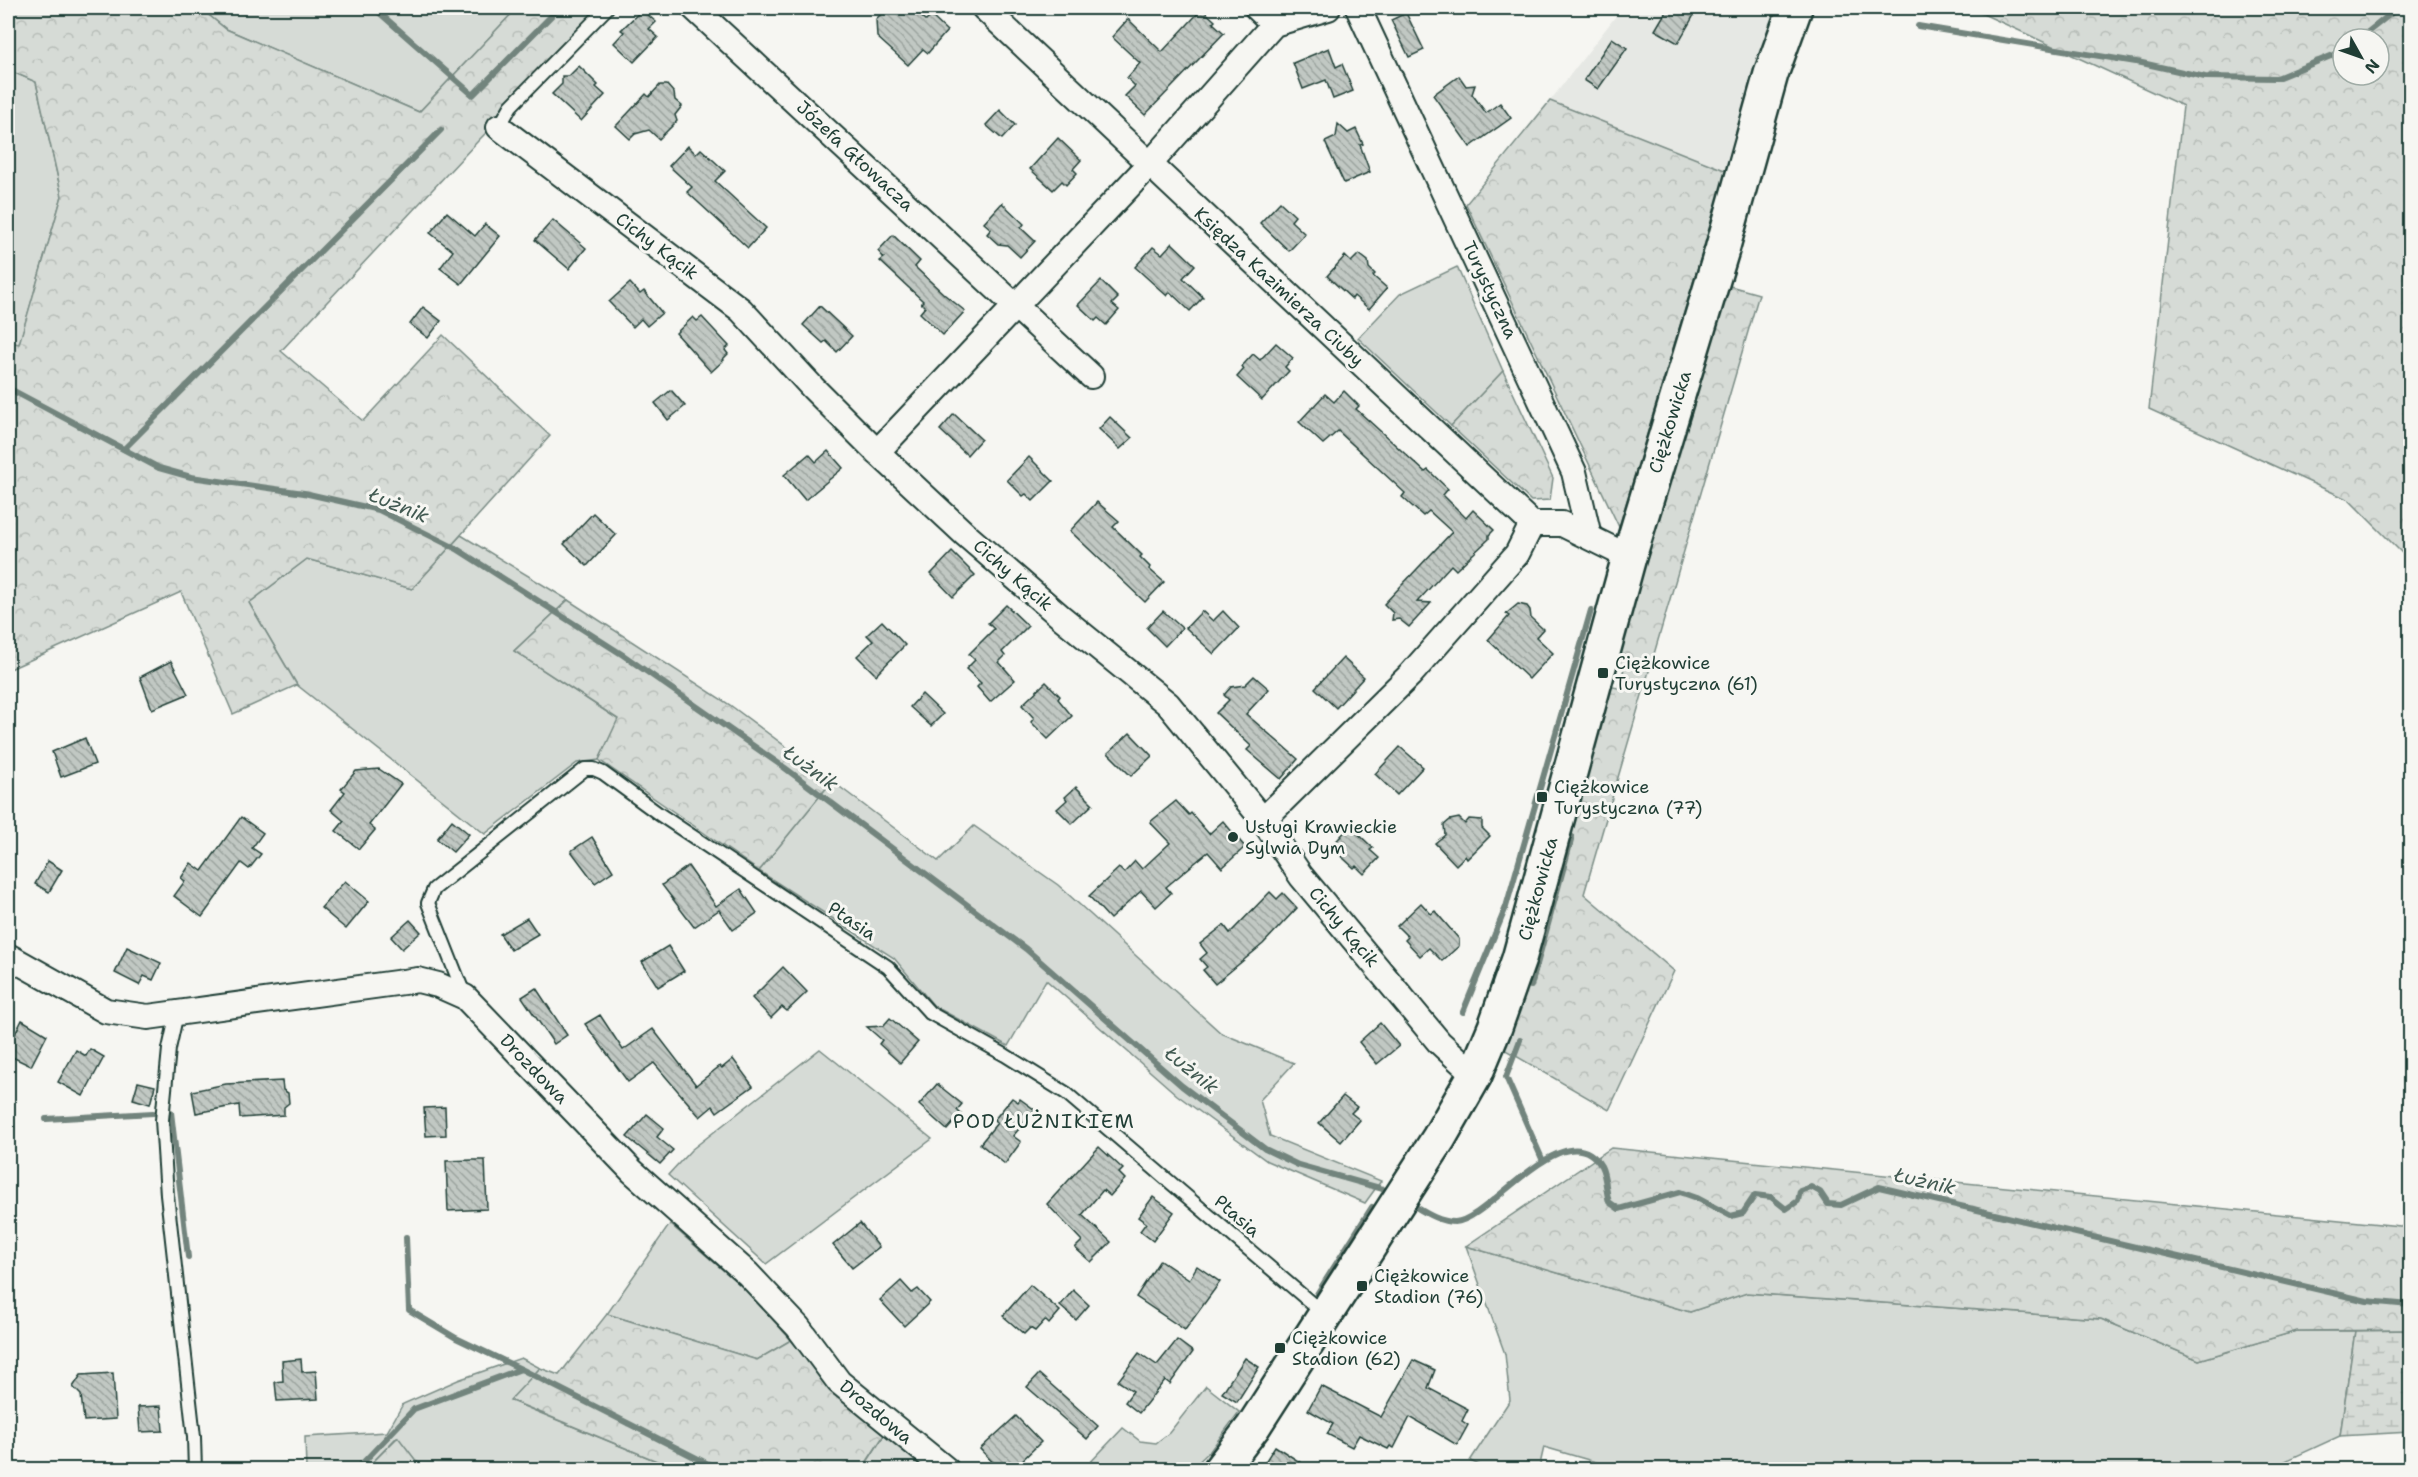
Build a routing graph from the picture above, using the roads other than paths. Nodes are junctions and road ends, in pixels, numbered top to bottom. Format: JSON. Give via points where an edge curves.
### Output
{"nodes":[{"id":1,"x":608,"y":8,"type":"edge"},
{"id":2,"x":694,"y":8,"type":"edge"},
{"id":3,"x":984,"y":8,"type":"edge"},
{"id":4,"x":1257,"y":8,"type":"edge"},
{"id":5,"x":1328,"y":8,"type":"edge"},
{"id":6,"x":1358,"y":8,"type":"edge"},
{"id":7,"x":1795,"y":8,"type":"edge"},
{"id":8,"x":1274,"y":24,"type":"junction"},
{"id":9,"x":499,"y":127,"type":"joint"},
{"id":10,"x":1149,"y":165,"type":"junction"},
{"id":11,"x":1016,"y":305,"type":"junction"},
{"id":12,"x":1091,"y":376,"type":"dead end"},
{"id":13,"x":877,"y":452,"type":"junction"},
{"id":14,"x":1532,"y":524,"type":"junction"},
{"id":15,"x":1589,"y":536,"type":"junction"},
{"id":16,"x":1629,"y":557,"type":"junction"},
{"id":17,"x":1263,"y":820,"type":"junction"},
{"id":18,"x":8,"y":956,"type":"edge"},
{"id":19,"x":465,"y":997,"type":"junction"},
{"id":20,"x":177,"y":1013,"type":"junction"},
{"id":21,"x":1475,"y":1075,"type":"junction"},
{"id":22,"x":1325,"y":1315,"type":"junction"},
{"id":23,"x":195,"y":1470,"type":"edge"},
{"id":24,"x":947,"y":1470,"type":"edge"},
{"id":25,"x":1220,"y":1470,"type":"edge"}],
"edges":[{"from":1,"to":9,"type":"lane","via":[[511,106]]},
{"from":2,"to":11,"type":"street","name":"Józefa Głowacza"},
{"from":3,"to":10,"type":"street","name":"Księdza Kazimierza Ciuby"},
{"from":4,"to":8,"type":"street"},
{"from":5,"to":8,"type":"street"},
{"from":6,"to":15,"type":"street","name":"Turystyczna","via":[[1574,472]]},
{"from":7,"to":16,"type":"street","name":"Ciężkowicka","via":[[1771,74]]},
{"from":8,"to":10,"type":"street"},
{"from":9,"to":13,"type":"street","name":"Cichy Kącik","via":[[741,310]]},
{"from":10,"to":11,"type":"street"},
{"from":10,"to":14,"type":"street","name":"Księdza Kazimierza Ciuby"},
{"from":11,"to":12,"type":"street","name":"Józefa Głowacza"},
{"from":11,"to":13,"type":"street"},
{"from":13,"to":17,"type":"street","name":"Cichy Kącik","via":[[1061,617],[1168,704]]},
{"from":14,"to":15,"type":"street","via":[[1562,524]]},
{"from":14,"to":17,"type":"street","via":[[1517,554],[1410,675]]},
{"from":15,"to":16,"type":"street"},
{"from":16,"to":21,"type":"street","name":"Ciężkowicka","via":[[1519,959]]},
{"from":17,"to":21,"type":"street","name":"Cichy Kącik","via":[[1324,904],[1439,1041]]},
{"from":18,"to":20,"type":"street","name":"Drozdowa","via":[[106,1011],[147,1017]]},
{"from":19,"to":20,"type":"street","name":"Drozdowa","via":[[418,980]]},
{"from":19,"to":22,"type":"lane","name":"Ptasia","via":[[428,903],[434,889],[585,769],[594,769],[888,967],[930,1013],[1066,1094]]},
{"from":19,"to":24,"type":"street","name":"Drozdowa","via":[[632,1171],[748,1274],[798,1327],[839,1383]]},
{"from":20,"to":23,"type":"lane","via":[[162,1120]]},
{"from":21,"to":22,"type":"street","name":"Ciężkowicka"},
{"from":22,"to":25,"type":"street","name":"Ciężkowicka"}]}
